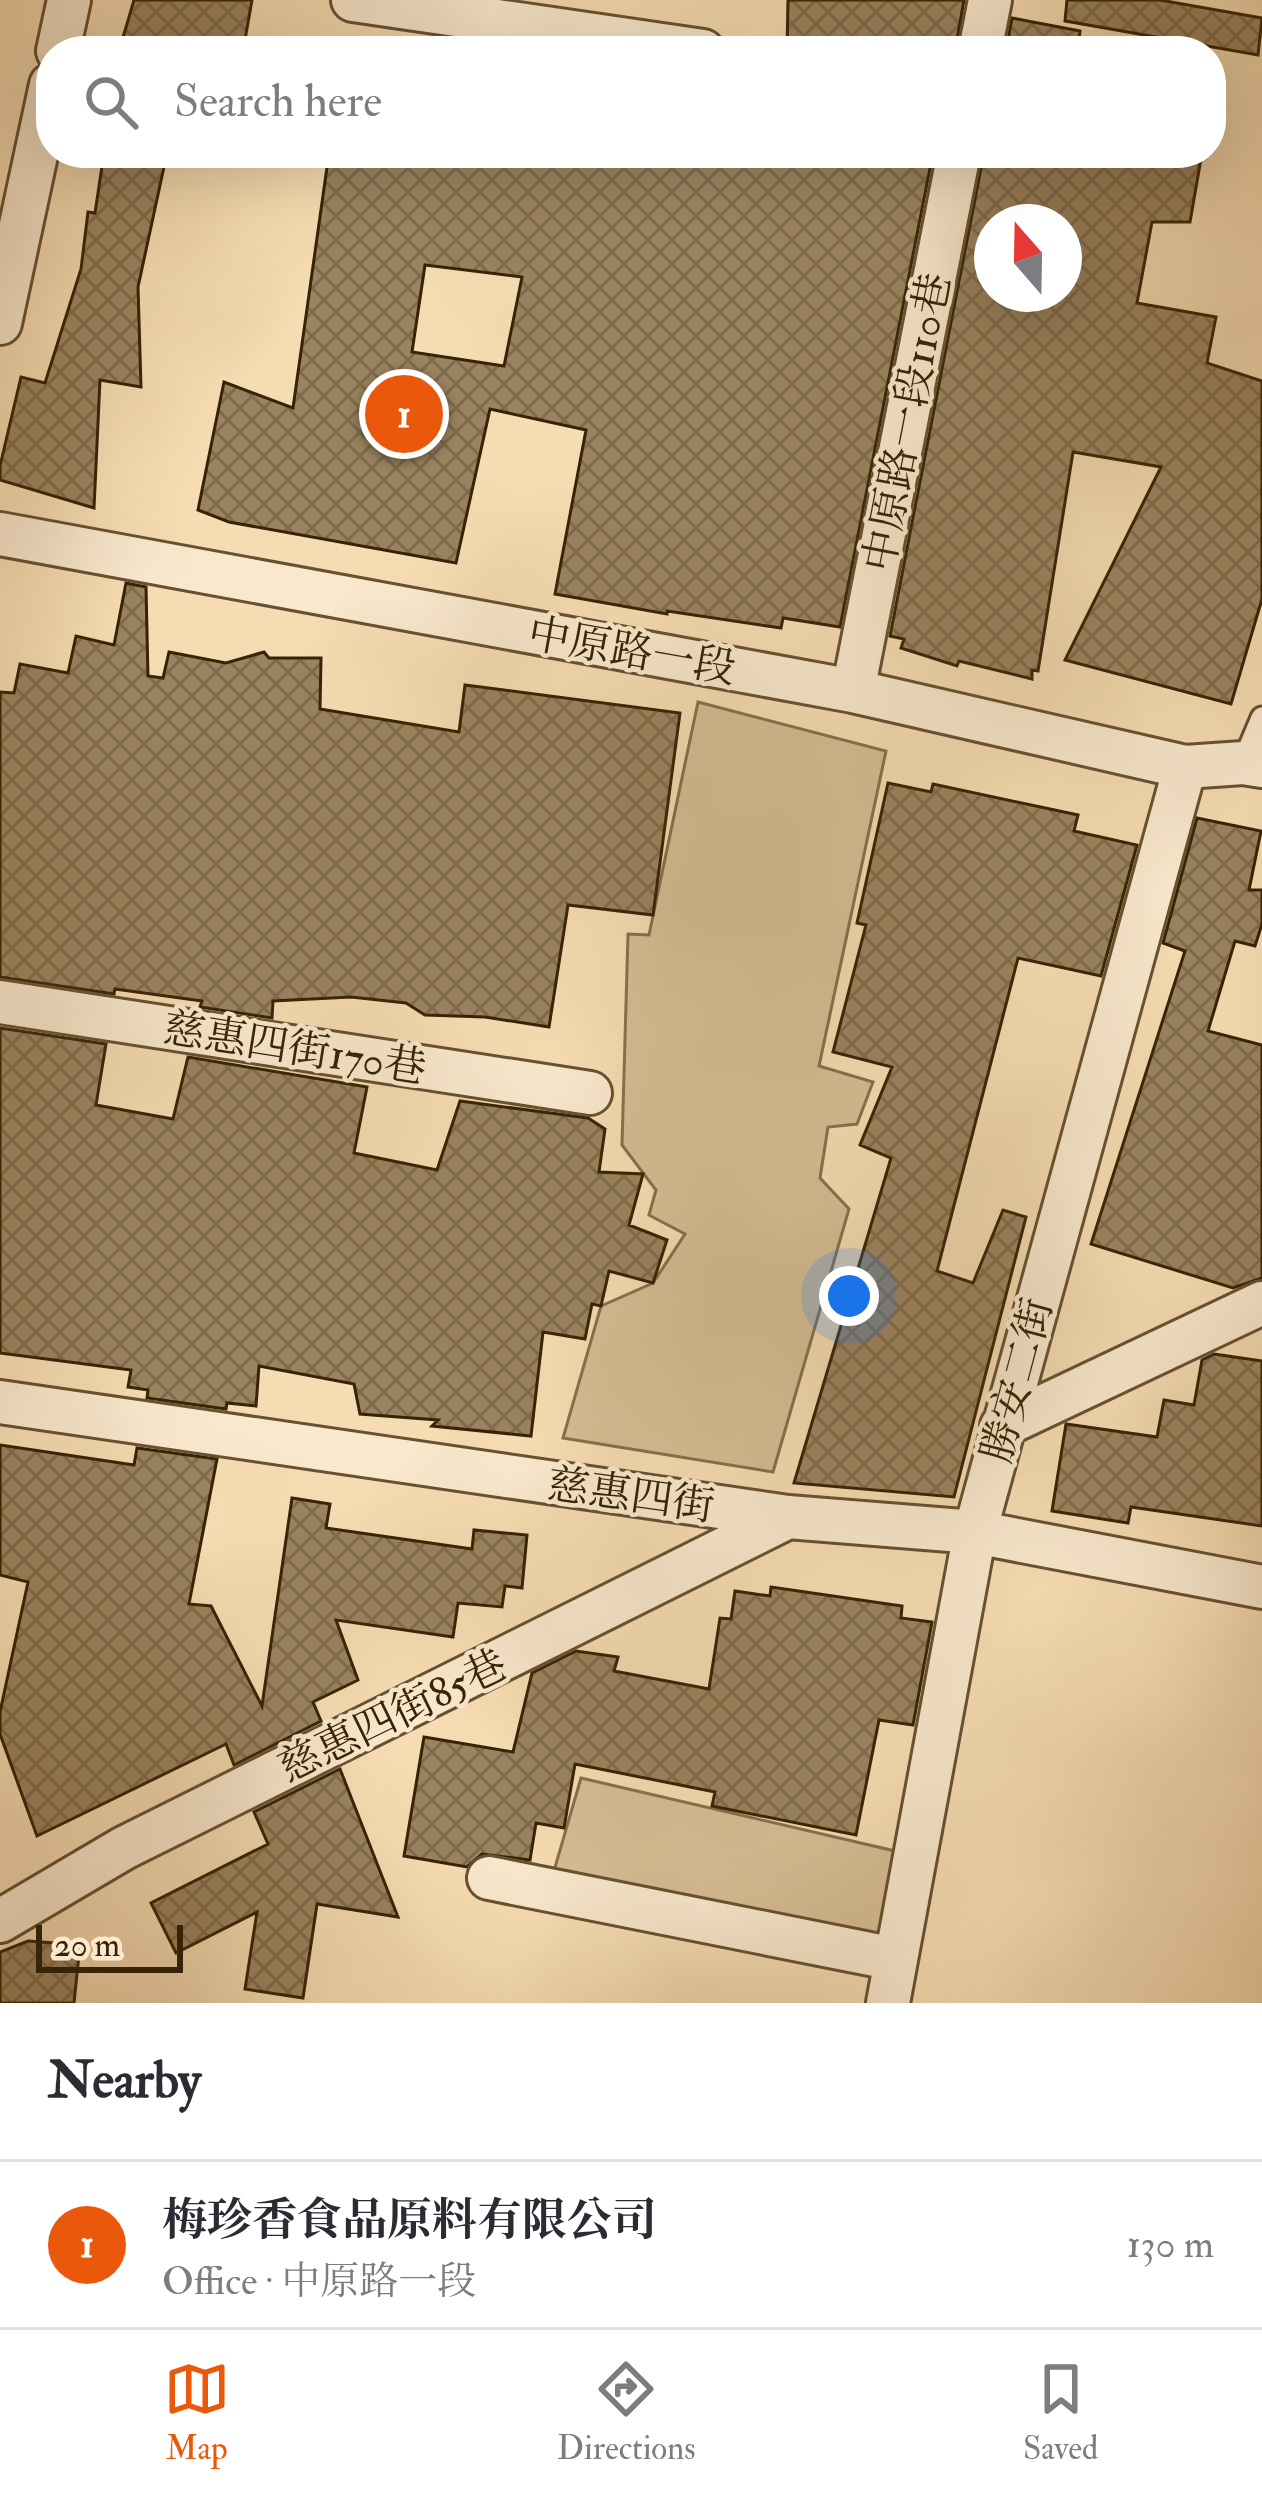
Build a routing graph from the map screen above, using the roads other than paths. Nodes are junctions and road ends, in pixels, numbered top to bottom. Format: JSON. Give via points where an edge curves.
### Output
{"nodes":[{"id":1,"x":69,"y":0,"type":"edge"},
{"id":2,"x":353,"y":0,"type":"edge"},
{"id":3,"x":990,"y":0,"type":"edge"},
{"id":4,"x":426,"y":5,"type":"edge"},
{"id":5,"x":61,"y":36,"type":"edge"},
{"id":6,"x":613,"y":36,"type":"edge"},
{"id":7,"x":983,"y":36,"type":"edge"},
{"id":8,"x":36,"y":155,"type":"edge"},
{"id":9,"x":956,"y":168,"type":"edge"},
{"id":10,"x":0,"y":323,"type":"edge"},
{"id":11,"x":0,"y":534,"type":"edge"},
{"id":12,"x":853,"y":691,"type":"junction"},
{"id":13,"x":1262,"y":718,"type":"edge"},
{"id":14,"x":1253,"y":765,"type":"edge"},
{"id":15,"x":1185,"y":767,"type":"junction"},
{"id":16,"x":0,"y":1001,"type":"edge"},
{"id":17,"x":590,"y":1093,"type":"dead end"},
{"id":18,"x":1262,"y":1303,"type":"edge"},
{"id":19,"x":0,"y":1402,"type":"edge"},
{"id":20,"x":1002,"y":1426,"type":"junction"},
{"id":21,"x":788,"y":1517,"type":"junction"},
{"id":22,"x":975,"y":1532,"type":"junction"},
{"id":23,"x":1262,"y":1587,"type":"edge"},
{"id":24,"x":489,"y":1877,"type":"dead end"},
{"id":25,"x":0,"y":1921,"type":"edge"},
{"id":26,"x":895,"y":1959,"type":"junction"},
{"id":27,"x":888,"y":2003,"type":"edge"}],
"edges":[{"from":1,"to":5,"type":"street"},
{"from":2,"to":4,"type":"street"},
{"from":3,"to":7,"type":"street"},
{"from":4,"to":6,"type":"street"},
{"from":8,"to":10,"type":"street"},
{"from":9,"to":12,"type":"street","name":"中原路一段110巷"},
{"from":11,"to":12,"type":"street","name":"中原路一段"},
{"from":12,"to":15,"type":"street","name":"中原路一段"},
{"from":13,"to":14,"type":"lane"},
{"from":14,"to":15,"type":"street","name":"中原路一段"},
{"from":15,"to":20,"type":"street","name":"勝安二街"},
{"from":16,"to":17,"type":"street","name":"慈惠四街170巷"},
{"from":18,"to":20,"type":"street"},
{"from":19,"to":21,"type":"street","name":"慈惠四街"},
{"from":20,"to":22,"type":"street","name":"勝安二街"},
{"from":21,"to":22,"type":"street","name":"慈惠四街"},
{"from":21,"to":25,"type":"street","name":"慈惠四街85巷","via":[[124,1848]]},
{"from":22,"to":23,"type":"street","name":"慈惠四街"},
{"from":22,"to":26,"type":"street","name":"勝安二街"},
{"from":24,"to":26,"type":"street"},
{"from":26,"to":27,"type":"street","name":"勝安二街"}]}
